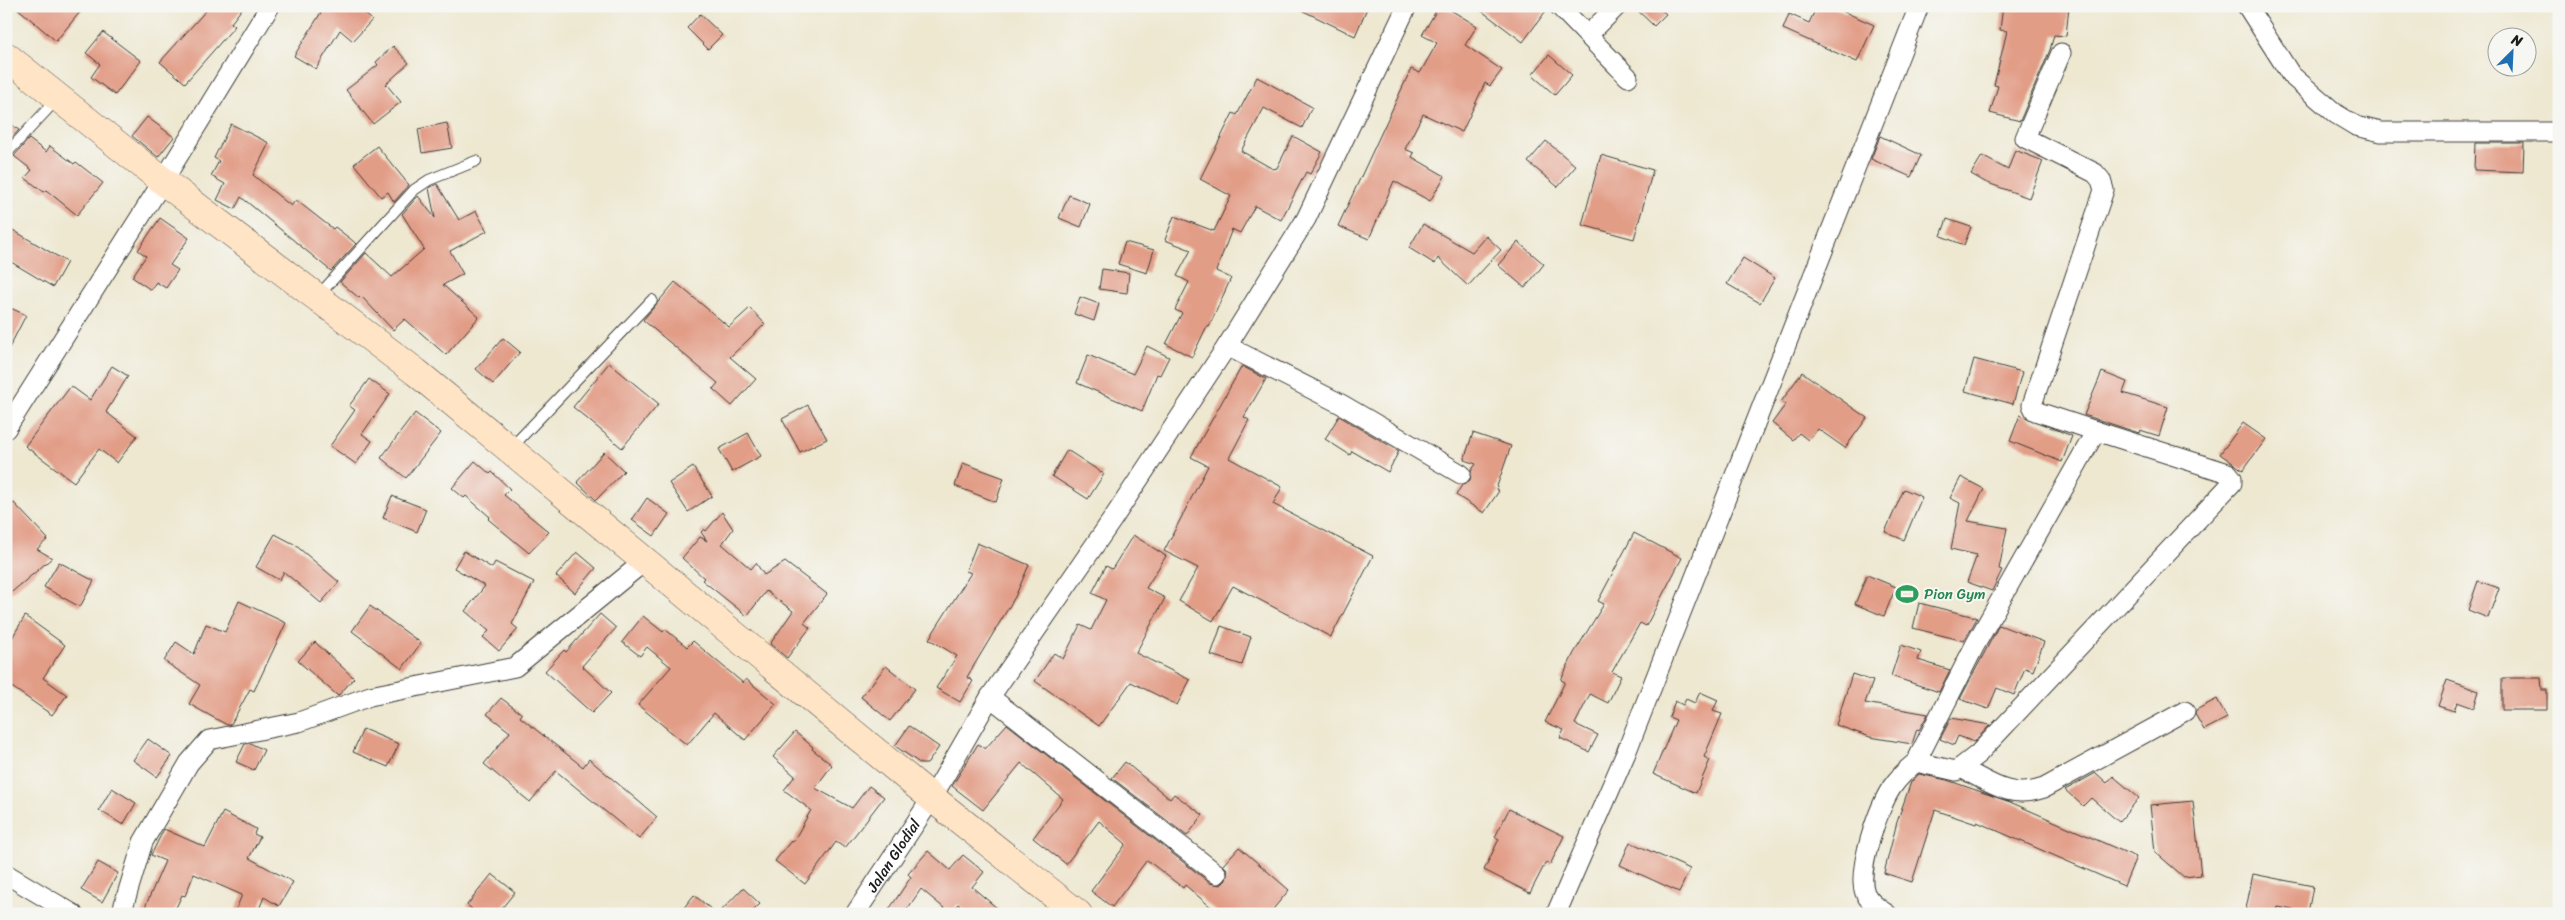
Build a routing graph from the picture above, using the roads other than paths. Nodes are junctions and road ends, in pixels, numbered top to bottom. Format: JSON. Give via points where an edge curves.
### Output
{"nodes":[{"id":1,"x":270,"y":6,"type":"edge"},
{"id":2,"x":1407,"y":6,"type":"edge"},
{"id":3,"x":1559,"y":6,"type":"edge"},
{"id":4,"x":1617,"y":6,"type":"edge"},
{"id":5,"x":1919,"y":6,"type":"edge"},
{"id":6,"x":2247,"y":6,"type":"edge"},
{"id":7,"x":1588,"y":35,"type":"junction"},
{"id":8,"x":2061,"y":54,"type":"dead end"},
{"id":9,"x":6,"y":56,"type":"edge"},
{"id":10,"x":1628,"y":77,"type":"dead end"},
{"id":11,"x":57,"y":98,"type":"junction"},
{"id":12,"x":2559,"y":132,"type":"edge"},
{"id":13,"x":6,"y":154,"type":"edge"},
{"id":14,"x":476,"y":160,"type":"dead end"},
{"id":15,"x":163,"y":181,"type":"junction"},
{"id":16,"x":317,"y":297,"type":"junction"},
{"id":17,"x":652,"y":300,"type":"dead end"},
{"id":18,"x":1227,"y":346,"type":"junction"},
{"id":19,"x":6,"y":428,"type":"edge"},
{"id":20,"x":2096,"y":431,"type":"junction"},
{"id":21,"x":510,"y":449,"type":"junction"},
{"id":22,"x":1461,"y":474,"type":"dead end"},
{"id":23,"x":646,"y":560,"type":"junction"},
{"id":24,"x":990,"y":697,"type":"junction"},
{"id":25,"x":2185,"y":711,"type":"dead end"},
{"id":26,"x":1916,"y":762,"type":"junction"},
{"id":27,"x":1962,"y":768,"type":"junction"},
{"id":28,"x":932,"y":798,"type":"junction"},
{"id":29,"x":6,"y":874,"type":"edge"},
{"id":30,"x":1217,"y":874,"type":"dead end"},
{"id":31,"x":74,"y":914,"type":"edge"},
{"id":32,"x":121,"y":914,"type":"edge"},
{"id":33,"x":855,"y":914,"type":"edge"},
{"id":34,"x":1078,"y":914,"type":"edge"},
{"id":35,"x":1556,"y":914,"type":"edge"},
{"id":36,"x":1887,"y":914,"type":"edge"}],
"edges":[{"from":1,"to":15,"type":"street"},
{"from":2,"to":18,"type":"street","name":"Jalan Glodial","via":[[1306,219]]},
{"from":3,"to":7,"type":"street"},
{"from":4,"to":7,"type":"street"},
{"from":5,"to":35,"type":"street","via":[[1626,754]]},
{"from":6,"to":12,"type":"street","via":[[2291,75],[2336,114],[2356,126],[2381,132]]},
{"from":7,"to":10,"type":"street"},
{"from":8,"to":20,"type":"street","via":[[2025,138],[2095,173],[2104,190],[2032,405],[2035,411]]},
{"from":9,"to":11,"type":"street"},
{"from":11,"to":13,"type":"lane"},
{"from":11,"to":15,"type":"street"},
{"from":14,"to":16,"type":"lane","via":[[414,190]]},
{"from":15,"to":16,"type":"street"},
{"from":15,"to":19,"type":"street"},
{"from":16,"to":21,"type":"street"},
{"from":17,"to":21,"type":"lane"},
{"from":18,"to":22,"type":"street","via":[[1341,404]]},
{"from":18,"to":24,"type":"street","name":"Jalan Glodial"},
{"from":20,"to":26,"type":"street","via":[[1974,645]]},
{"from":20,"to":27,"type":"street","via":[[2228,473],[2232,483],[1990,744]]},
{"from":21,"to":23,"type":"street"},
{"from":23,"to":28,"type":"street"},
{"from":23,"to":32,"type":"street","via":[[515,667],[370,696],[298,722],[209,740],[189,762],[143,842]]},
{"from":24,"to":28,"type":"street","name":"Jalan Glodial"},
{"from":24,"to":30,"type":"street"},
{"from":25,"to":27,"type":"street","via":[[2044,788],[2027,794],[2011,792]]},
{"from":26,"to":27,"type":"street","via":[[1950,770]]},
{"from":26,"to":36,"type":"street","via":[[1890,789],[1865,853],[1865,893],[1877,908]]},
{"from":28,"to":33,"type":"street","name":"Jalan Glodial"},
{"from":28,"to":34,"type":"street"},
{"from":29,"to":31,"type":"street"}]}
